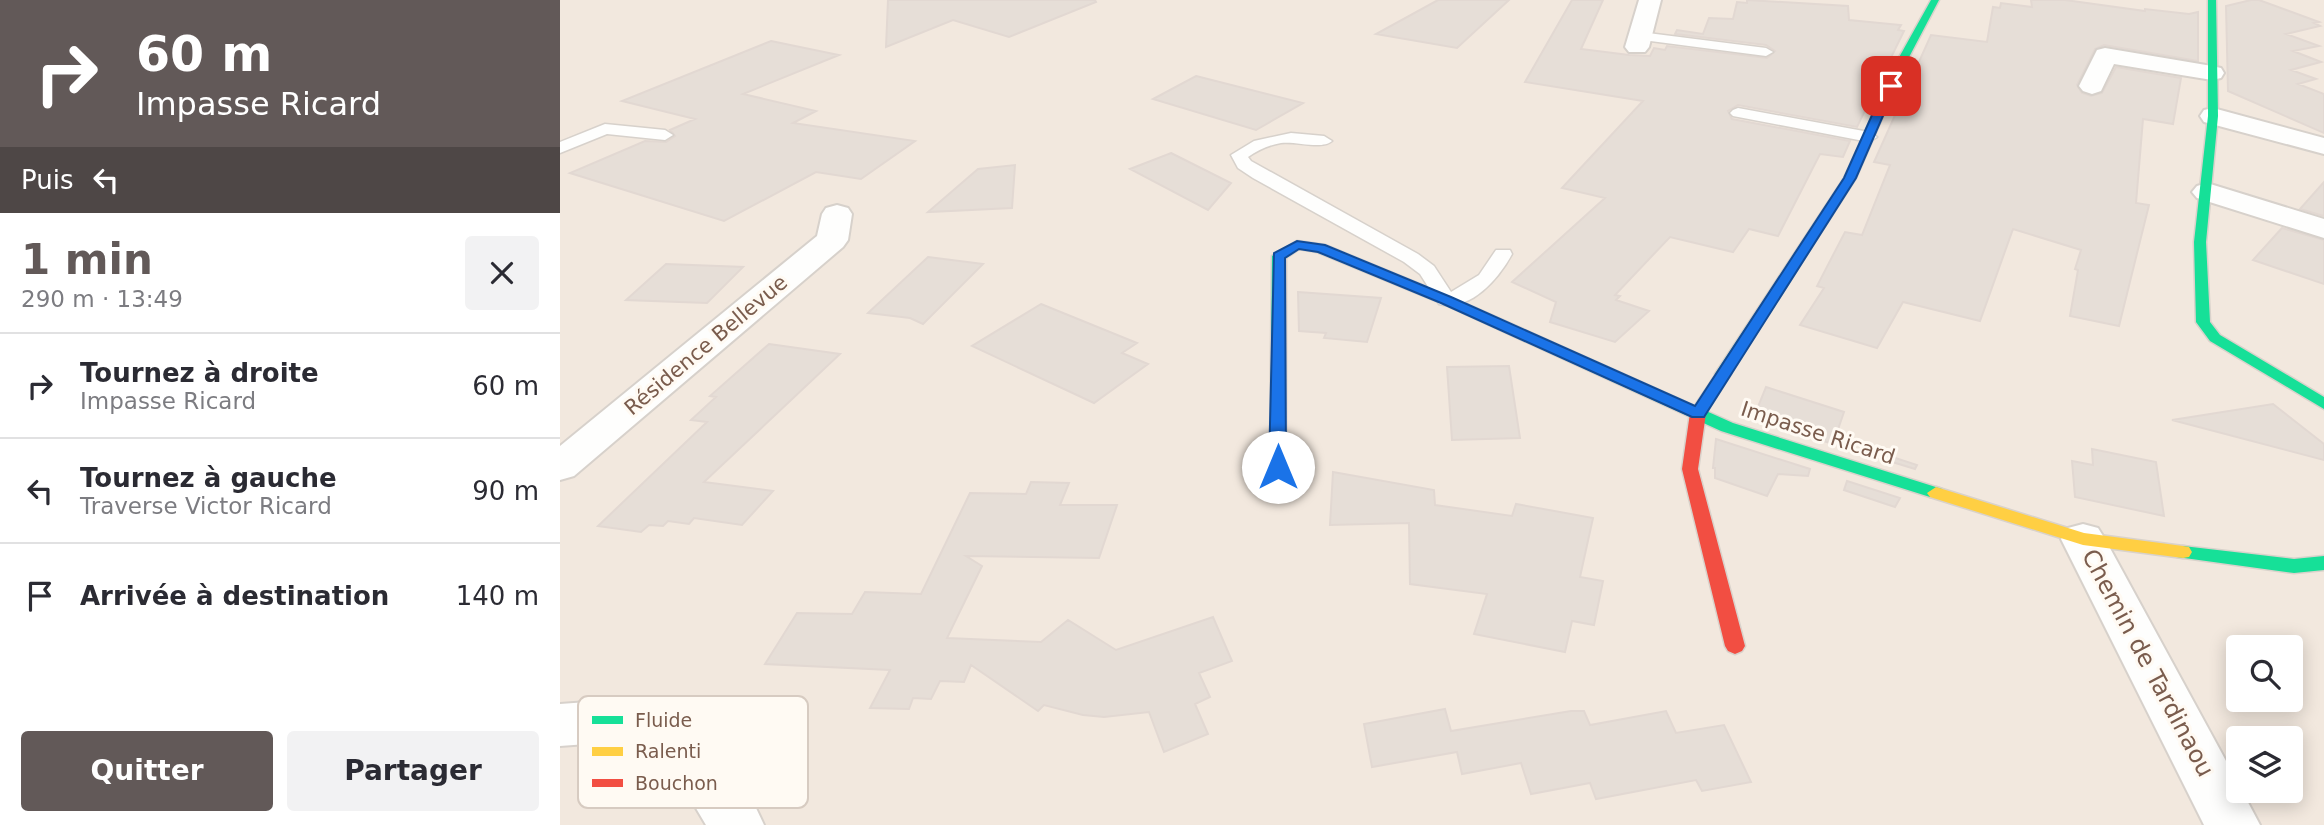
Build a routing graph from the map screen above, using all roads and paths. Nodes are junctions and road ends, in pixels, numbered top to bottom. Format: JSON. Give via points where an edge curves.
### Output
{"nodes":[{"id":1,"x":1650,"y":0,"type":"edge"},
{"id":2,"x":1935,"y":0,"type":"edge"},
{"id":3,"x":2212,"y":0,"type":"edge"},
{"id":4,"x":1639,"y":41,"type":"joint"},
{"id":5,"x":1766,"y":52,"type":"dead end"},
{"id":6,"x":2213,"y":73,"type":"junction"},
{"id":7,"x":2092,"y":86,"type":"dead end"},
{"id":8,"x":1738,"y":113,"type":"dead end"},
{"id":9,"x":2213,"y":116,"type":"junction"},
{"id":10,"x":664,"y":135,"type":"dead end"},
{"id":11,"x":1869,"y":136,"type":"junction"},
{"id":12,"x":1324,"y":141,"type":"dead end"},
{"id":13,"x":2324,"y":146,"type":"edge"},
{"id":14,"x":560,"y":148,"type":"edge"},
{"id":15,"x":2207,"y":192,"type":"junction"},
{"id":16,"x":837,"y":214,"type":"dead end"},
{"id":17,"x":2324,"y":229,"type":"edge"},
{"id":18,"x":1503,"y":254,"type":"dead end"},
{"id":19,"x":1446,"y":300,"type":"junction"},
{"id":20,"x":2324,"y":404,"type":"edge"},
{"id":21,"x":1698,"y":413,"type":"junction"},
{"id":22,"x":560,"y":467,"type":"edge"},
{"id":23,"x":1278,"y":467,"type":"dead end"},
{"id":24,"x":2083,"y":538,"type":"junction"},
{"id":25,"x":2324,"y":563,"type":"edge"},
{"id":26,"x":1735,"y":646,"type":"dead end"},
{"id":27,"x":578,"y":724,"type":"edge"},
{"id":28,"x":560,"y":725,"type":"edge"},
{"id":29,"x":725,"y":808,"type":"edge"},
{"id":30,"x":736,"y":825,"type":"edge"},
{"id":31,"x":2232,"y":825,"type":"edge"}],
"edges":[{"from":1,"to":4,"type":"street"},
{"from":2,"to":11,"type":"street"},
{"from":3,"to":6,"type":"street"},
{"from":4,"to":5,"type":"lane"},
{"from":6,"to":7,"type":"street","via":[[2105,55]]},
{"from":6,"to":9,"type":"street"},
{"from":8,"to":11,"type":"lane"},
{"from":9,"to":13,"type":"street"},
{"from":9,"to":15,"type":"street"},
{"from":10,"to":14,"type":"lane","via":[[605,129]]},
{"from":11,"to":21,"type":"street","via":[[1850,178]]},
{"from":12,"to":19,"type":"lane","via":[[1285,137],[1239,155],[1259,174],[1419,264]]},
{"from":15,"to":17,"type":"street"},
{"from":15,"to":20,"type":"street","via":[[2200,242],[2203,321],[2215,338]]},
{"from":16,"to":22,"type":"street","name":"Résidence Bellevue","via":[[832,240]]},
{"from":18,"to":19,"type":"lane","via":[[1478,289]]},
{"from":19,"to":21,"type":"street","name":"Impasse Ricard"},
{"from":19,"to":23,"type":"street","name":"Impasse Ricard","via":[[1320,248],[1297,245],[1279,256]]},
{"from":21,"to":24,"type":"street","name":"Impasse Ricard","via":[[1727,427]]},
{"from":21,"to":26,"type":"street","via":[[1690,469]]},
{"from":24,"to":25,"type":"street","name":"Impasse Ricard","via":[[2294,566]]},
{"from":24,"to":31,"type":"street","name":"Chemin de Tardinaou"},
{"from":27,"to":28,"type":"street"},
{"from":29,"to":30,"type":"street"}]}
